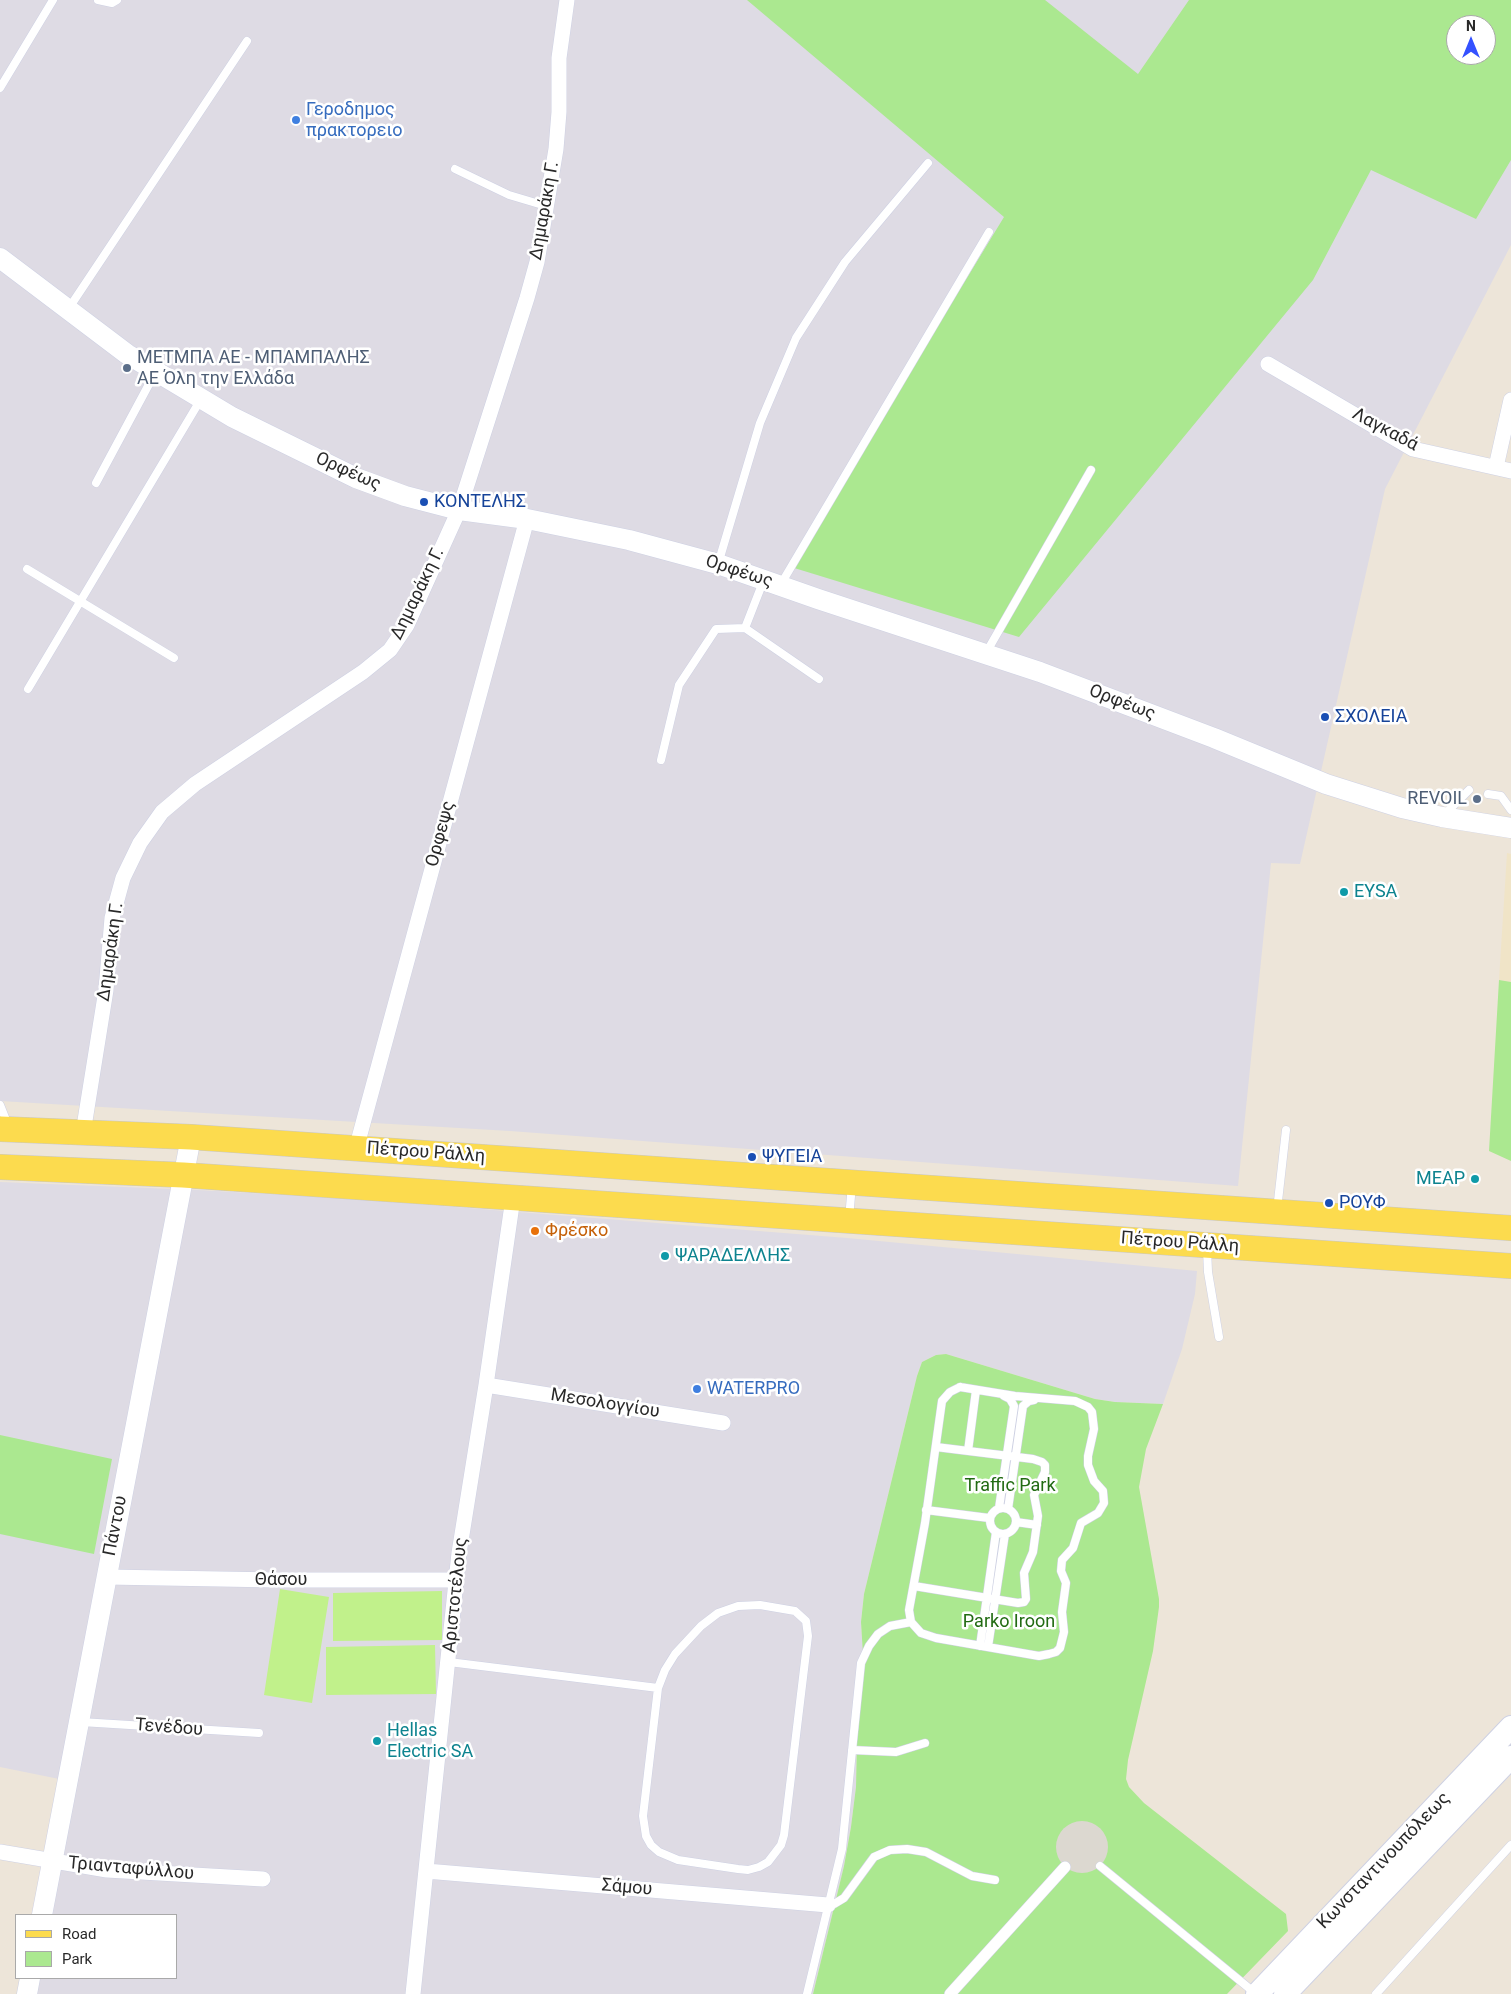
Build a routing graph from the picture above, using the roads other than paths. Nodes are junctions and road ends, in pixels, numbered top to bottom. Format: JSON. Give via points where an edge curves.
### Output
{"nodes":[{"id":1,"x":53,"y":0,"type":"edge"},
{"id":2,"x":98,"y":0,"type":"edge"},
{"id":3,"x":118,"y":0,"type":"edge"},
{"id":4,"x":567,"y":0,"type":"edge"},
{"id":5,"x":247,"y":40,"type":"dead end"},
{"id":6,"x":0,"y":88,"type":"edge"},
{"id":7,"x":928,"y":163,"type":"dead end"},
{"id":8,"x":456,"y":169,"type":"dead end"},
{"id":9,"x":546,"y":206,"type":"junction"},
{"id":10,"x":989,"y":232,"type":"dead end"},
{"id":11,"x":0,"y":258,"type":"edge"},
{"id":12,"x":68,"y":310,"type":"junction"},
{"id":13,"x":1268,"y":364,"type":"dead end"},
{"id":14,"x":156,"y":371,"type":"junction"},
{"id":15,"x":201,"y":399,"type":"junction"},
{"id":16,"x":1511,"y":400,"type":"edge"},
{"id":17,"x":1496,"y":467,"type":"junction"},
{"id":18,"x":1091,"y":470,"type":"dead end"},
{"id":19,"x":1511,"y":471,"type":"edge"},
{"id":20,"x":96,"y":483,"type":"dead end"},
{"id":21,"x":458,"y":510,"type":"junction"},
{"id":22,"x":527,"y":519,"type":"junction"},
{"id":23,"x":718,"y":564,"type":"junction"},
{"id":24,"x":27,"y":569,"type":"dead end"},
{"id":25,"x":772,"y":583,"type":"junction"},
{"id":26,"x":80,"y":601,"type":"junction"},
{"id":27,"x":745,"y":628,"type":"junction"},
{"id":28,"x":986,"y":654,"type":"junction"},
{"id":29,"x":174,"y":658,"type":"dead end"},
{"id":30,"x":819,"y":679,"type":"dead end"},
{"id":31,"x":28,"y":689,"type":"dead end"},
{"id":32,"x":661,"y":760,"type":"dead end"},
{"id":33,"x":1469,"y":790,"type":"dead end"},
{"id":34,"x":1488,"y":794,"type":"dead end"},
{"id":35,"x":1511,"y":810,"type":"edge"},
{"id":36,"x":1442,"y":817,"type":"junction"},
{"id":37,"x":1511,"y":828,"type":"edge"},
{"id":38,"x":0,"y":1105,"type":"edge"},
{"id":39,"x":5,"y":1129,"type":"edge"},
{"id":40,"x":1286,"y":1130,"type":"dead end"},
{"id":41,"x":84,"y":1133,"type":"junction"},
{"id":42,"x":191,"y":1137,"type":"junction"},
{"id":43,"x":356,"y":1149,"type":"junction"},
{"id":44,"x":0,"y":1167,"type":"edge"},
{"id":45,"x":183,"y":1175,"type":"junction"},
{"id":46,"x":852,"y":1183,"type":"junction"},
{"id":47,"x":513,"y":1198,"type":"junction"},
{"id":48,"x":1277,"y":1212,"type":"junction"},
{"id":49,"x":848,"y":1220,"type":"junction"},
{"id":50,"x":1504,"y":1224,"type":"edge"},
{"id":51,"x":1207,"y":1245,"type":"junction"},
{"id":52,"x":1511,"y":1257,"type":"edge"},
{"id":53,"x":1485,"y":1264,"type":"junction"},
{"id":54,"x":1511,"y":1266,"type":"edge"},
{"id":55,"x":1219,"y":1337,"type":"dead end"},
{"id":56,"x":486,"y":1385,"type":"junction"},
{"id":57,"x":976,"y":1390,"type":"junction"},
{"id":58,"x":1000,"y":1394,"type":"junction"},
{"id":59,"x":1041,"y":1398,"type":"junction"},
{"id":60,"x":723,"y":1423,"type":"dead end"},
{"id":61,"x":936,"y":1447,"type":"junction"},
{"id":62,"x":968,"y":1451,"type":"junction"},
{"id":63,"x":1007,"y":1456,"type":"junction"},
{"id":64,"x":1016,"y":1457,"type":"junction"},
{"id":65,"x":999,"y":1508,"type":"junction"},
{"id":66,"x":1008,"y":1509,"type":"junction"},
{"id":67,"x":926,"y":1510,"type":"junction"},
{"id":68,"x":989,"y":1518,"type":"junction"},
{"id":69,"x":1016,"y":1522,"type":"junction"},
{"id":70,"x":1037,"y":1525,"type":"junction"},
{"id":71,"x":996,"y":1532,"type":"junction"},
{"id":72,"x":1005,"y":1534,"type":"junction"},
{"id":73,"x":107,"y":1576,"type":"junction"},
{"id":74,"x":456,"y":1580,"type":"junction"},
{"id":75,"x":914,"y":1586,"type":"junction"},
{"id":76,"x":986,"y":1598,"type":"junction"},
{"id":77,"x":995,"y":1600,"type":"junction"},
{"id":78,"x":911,"y":1622,"type":"junction"},
{"id":79,"x":980,"y":1646,"type":"junction"},
{"id":80,"x":988,"y":1647,"type":"junction"},
{"id":81,"x":449,"y":1662,"type":"junction"},
{"id":82,"x":658,"y":1688,"type":"junction"},
{"id":83,"x":79,"y":1722,"type":"junction"},
{"id":84,"x":1511,"y":1727,"type":"edge"},
{"id":85,"x":259,"y":1733,"type":"dead end"},
{"id":86,"x":925,"y":1743,"type":"dead end"},
{"id":87,"x":852,"y":1750,"type":"junction"},
{"id":88,"x":1511,"y":1757,"type":"edge"},
{"id":89,"x":1511,"y":1845,"type":"edge"},
{"id":90,"x":0,"y":1852,"type":"edge"},
{"id":91,"x":52,"y":1861,"type":"junction"},
{"id":92,"x":1100,"y":1866,"type":"dead end"},
{"id":93,"x":1065,"y":1867,"type":"dead end"},
{"id":94,"x":426,"y":1872,"type":"junction"},
{"id":95,"x":263,"y":1879,"type":"dead end"},
{"id":96,"x":995,"y":1880,"type":"dead end"},
{"id":97,"x":828,"y":1905,"type":"junction"},
{"id":98,"x":42,"y":1914,"type":"edge"},
{"id":99,"x":30,"y":1979,"type":"edge"},
{"id":100,"x":27,"y":1994,"type":"edge"},
{"id":101,"x":413,"y":1994,"type":"edge"},
{"id":102,"x":808,"y":1994,"type":"edge"},
{"id":103,"x":950,"y":1994,"type":"edge"},
{"id":104,"x":1256,"y":1994,"type":"edge"},
{"id":105,"x":1285,"y":1994,"type":"edge"},
{"id":106,"x":1376,"y":1994,"type":"edge"}],
"edges":[{"from":1,"to":6,"type":"lane"},
{"from":2,"to":3,"type":"lane","via":[[112,3]]},
{"from":4,"to":9,"type":"street","name":"Δημαράκη Γ.","via":[[559,58],[558,130]]},
{"from":5,"to":12,"type":"lane"},
{"from":7,"to":23,"type":"lane","via":[[845,262],[796,338],[760,423]]},
{"from":8,"to":9,"type":"lane","via":[[509,195]]},
{"from":9,"to":21,"type":"street","name":"Δημαράκη Γ.","via":[[528,298]]},
{"from":10,"to":25,"type":"lane"},
{"from":11,"to":12,"type":"street","name":"Ορφέως"},
{"from":12,"to":14,"type":"street","name":"Ορφέως","via":[[127,354]]},
{"from":13,"to":17,"type":"street","name":"Λαγκαδά","via":[[1413,449]]},
{"from":14,"to":15,"type":"street","name":"Ορφέως"},
{"from":14,"to":20,"type":"lane"},
{"from":15,"to":21,"type":"street","name":"Ορφέως","via":[[356,478],[405,496]]},
{"from":15,"to":26,"type":"lane"},
{"from":16,"to":17,"type":"street"},
{"from":17,"to":19,"type":"street","name":"Λαγκαδά"},
{"from":18,"to":28,"type":"lane"},
{"from":21,"to":22,"type":"street","name":"Ορφέως"},
{"from":21,"to":41,"type":"street","name":"Δημαράκη Γ.","via":[[407,625],[390,650],[363,672],[195,784],[162,812],[140,843],[123,878],[112,918],[106,990]]},
{"from":22,"to":23,"type":"street","name":"Ορφέως","via":[[628,540]]},
{"from":22,"to":43,"type":"street","name":"Ορφεψς"},
{"from":23,"to":25,"type":"street","name":"Ορφέως"},
{"from":24,"to":26,"type":"lane"},
{"from":25,"to":27,"type":"lane"},
{"from":25,"to":28,"type":"street","name":"Ορφέως"},
{"from":26,"to":29,"type":"lane"},
{"from":26,"to":31,"type":"lane"},
{"from":27,"to":30,"type":"lane"},
{"from":27,"to":32,"type":"lane","via":[[716,629],[679,685]]},
{"from":28,"to":36,"type":"street","name":"Ορφέως","via":[[1068,682],[1326,784]]},
{"from":33,"to":36,"type":"lane"},
{"from":34,"to":35,"type":"lane","via":[[1501,796]]},
{"from":36,"to":37,"type":"street","name":"Ορφέως"},
{"from":38,"to":39,"type":"lane"},
{"from":39,"to":41,"type":"main road","name":"Πέτρου Ράλλη"},
{"from":40,"to":48,"type":"lane"},
{"from":41,"to":42,"type":"main road","name":"Πέτρου Ράλλη"},
{"from":42,"to":43,"type":"main road","name":"Πέτρου Ράλλη"},
{"from":42,"to":45,"type":"street","name":"Πάντου"},
{"from":43,"to":46,"type":"main road","name":"Πέτρου Ράλλη"},
{"from":44,"to":45,"type":"main road","name":"Πέτρου Ράλλη"},
{"from":45,"to":47,"type":"main road","name":"Πέτρου Ράλλη"},
{"from":45,"to":73,"type":"street","name":"Πάντου"},
{"from":46,"to":48,"type":"main road","name":"Πέτρου Ράλλη"},
{"from":46,"to":49,"type":"lane"},
{"from":47,"to":49,"type":"main road","name":"Πέτρου Ράλλη"},
{"from":47,"to":56,"type":"street","name":"Αριστοτέλους"},
{"from":48,"to":50,"type":"main road","name":"Πέτρου Ράλλη"},
{"from":49,"to":51,"type":"main road","name":"Πέτρου Ράλλη"},
{"from":51,"to":53,"type":"main road","name":"Πέτρου Ράλλη"},
{"from":51,"to":55,"type":"lane","via":[[1208,1272]]},
{"from":52,"to":53,"type":"main road"},
{"from":53,"to":54,"type":"main road","name":"Πέτρου Ράλλη"},
{"from":56,"to":60,"type":"street","name":"Μεσολογγίου"},
{"from":56,"to":74,"type":"street","name":"Αριστοτέλους"},
{"from":57,"to":58,"type":"lane"},
{"from":57,"to":61,"type":"lane","via":[[960,1388],[942,1401]]},
{"from":57,"to":62,"type":"lane"},
{"from":58,"to":59,"type":"lane"},
{"from":58,"to":63,"type":"lane","via":[[1010,1399],[1014,1406]]},
{"from":59,"to":64,"type":"lane","via":[[1023,1406]]},
{"from":59,"to":80,"type":"lane","via":[[1075,1401],[1092,1412],[1094,1429],[1088,1465],[1094,1481],[1103,1491],[1104,1503],[1098,1513],[1081,1523],[1074,1548],[1062,1560],[1061,1571],[1066,1583],[1062,1612],[1064,1632],[1060,1648],[1040,1656]]},
{"from":61,"to":62,"type":"lane"},
{"from":61,"to":67,"type":"lane"},
{"from":62,"to":63,"type":"lane"},
{"from":63,"to":64,"type":"lane"},
{"from":63,"to":65,"type":"lane"},
{"from":64,"to":66,"type":"lane"},
{"from":64,"to":70,"type":"lane","via":[[1037,1459],[1045,1465],[1034,1495]]},
{"from":65,"to":66,"type":"lane"},
{"from":65,"to":68,"type":"lane"},
{"from":66,"to":69,"type":"lane","via":[[1014,1513]]},
{"from":67,"to":68,"type":"lane"},
{"from":67,"to":75,"type":"lane"},
{"from":68,"to":71,"type":"lane","via":[[990,1526]]},
{"from":69,"to":70,"type":"lane"},
{"from":69,"to":72,"type":"lane"},
{"from":70,"to":77,"type":"lane","via":[[1033,1552],[1024,1573],[1024,1602]]},
{"from":71,"to":72,"type":"lane"},
{"from":71,"to":76,"type":"lane"},
{"from":72,"to":77,"type":"lane"},
{"from":73,"to":74,"type":"street","name":"Θάσου"},
{"from":73,"to":83,"type":"street","name":"Πάντου"},
{"from":74,"to":81,"type":"street","name":"Αριστοτέλους"},
{"from":75,"to":76,"type":"lane"},
{"from":75,"to":78,"type":"lane","via":[[909,1610]]},
{"from":76,"to":77,"type":"lane"},
{"from":76,"to":79,"type":"lane"},
{"from":77,"to":80,"type":"lane"},
{"from":78,"to":79,"type":"lane","via":[[927,1636]]},
{"from":78,"to":87,"type":"lane","via":[[884,1629],[866,1651],[860,1672]]},
{"from":79,"to":80,"type":"lane"},
{"from":81,"to":82,"type":"lane"},
{"from":81,"to":94,"type":"street","name":"Αριστοτέλους"},
{"from":82,"to":82,"type":"lane","via":[[643,1816],[651,1845],[678,1860],[738,1869],[748,1870],[768,1862],[781,1845],[784,1834],[808,1636],[806,1621],[795,1611],[760,1605],[738,1606],[723,1611],[709,1619],[676,1654]]},
{"from":83,"to":85,"type":"lane","name":"Τενέδου"},
{"from":83,"to":91,"type":"street","name":"Πάντου"},
{"from":84,"to":104,"type":"main road","name":"Κωνσταντινουπόλεως"},
{"from":86,"to":87,"type":"lane","via":[[896,1752]]},
{"from":87,"to":97,"type":"lane","via":[[842,1849]]},
{"from":88,"to":105,"type":"main road","name":"Κωνσταντινουπόλεως"},
{"from":89,"to":106,"type":"lane"},
{"from":90,"to":91,"type":"street","name":"Τριανταφύλλου"},
{"from":91,"to":95,"type":"street","name":"Τριανταφύλλου","via":[[107,1870]]},
{"from":91,"to":98,"type":"street","name":"Πάντου"},
{"from":92,"to":104,"type":"lane"},
{"from":93,"to":103,"type":"street"},
{"from":94,"to":97,"type":"street","name":"Σάμου"},
{"from":94,"to":101,"type":"street","name":"Αριστοτέλους"},
{"from":96,"to":97,"type":"lane","via":[[972,1876],[926,1852],[890,1850],[874,1857],[844,1898]]},
{"from":97,"to":102,"type":"lane"},
{"from":99,"to":100,"type":"street"}]}
